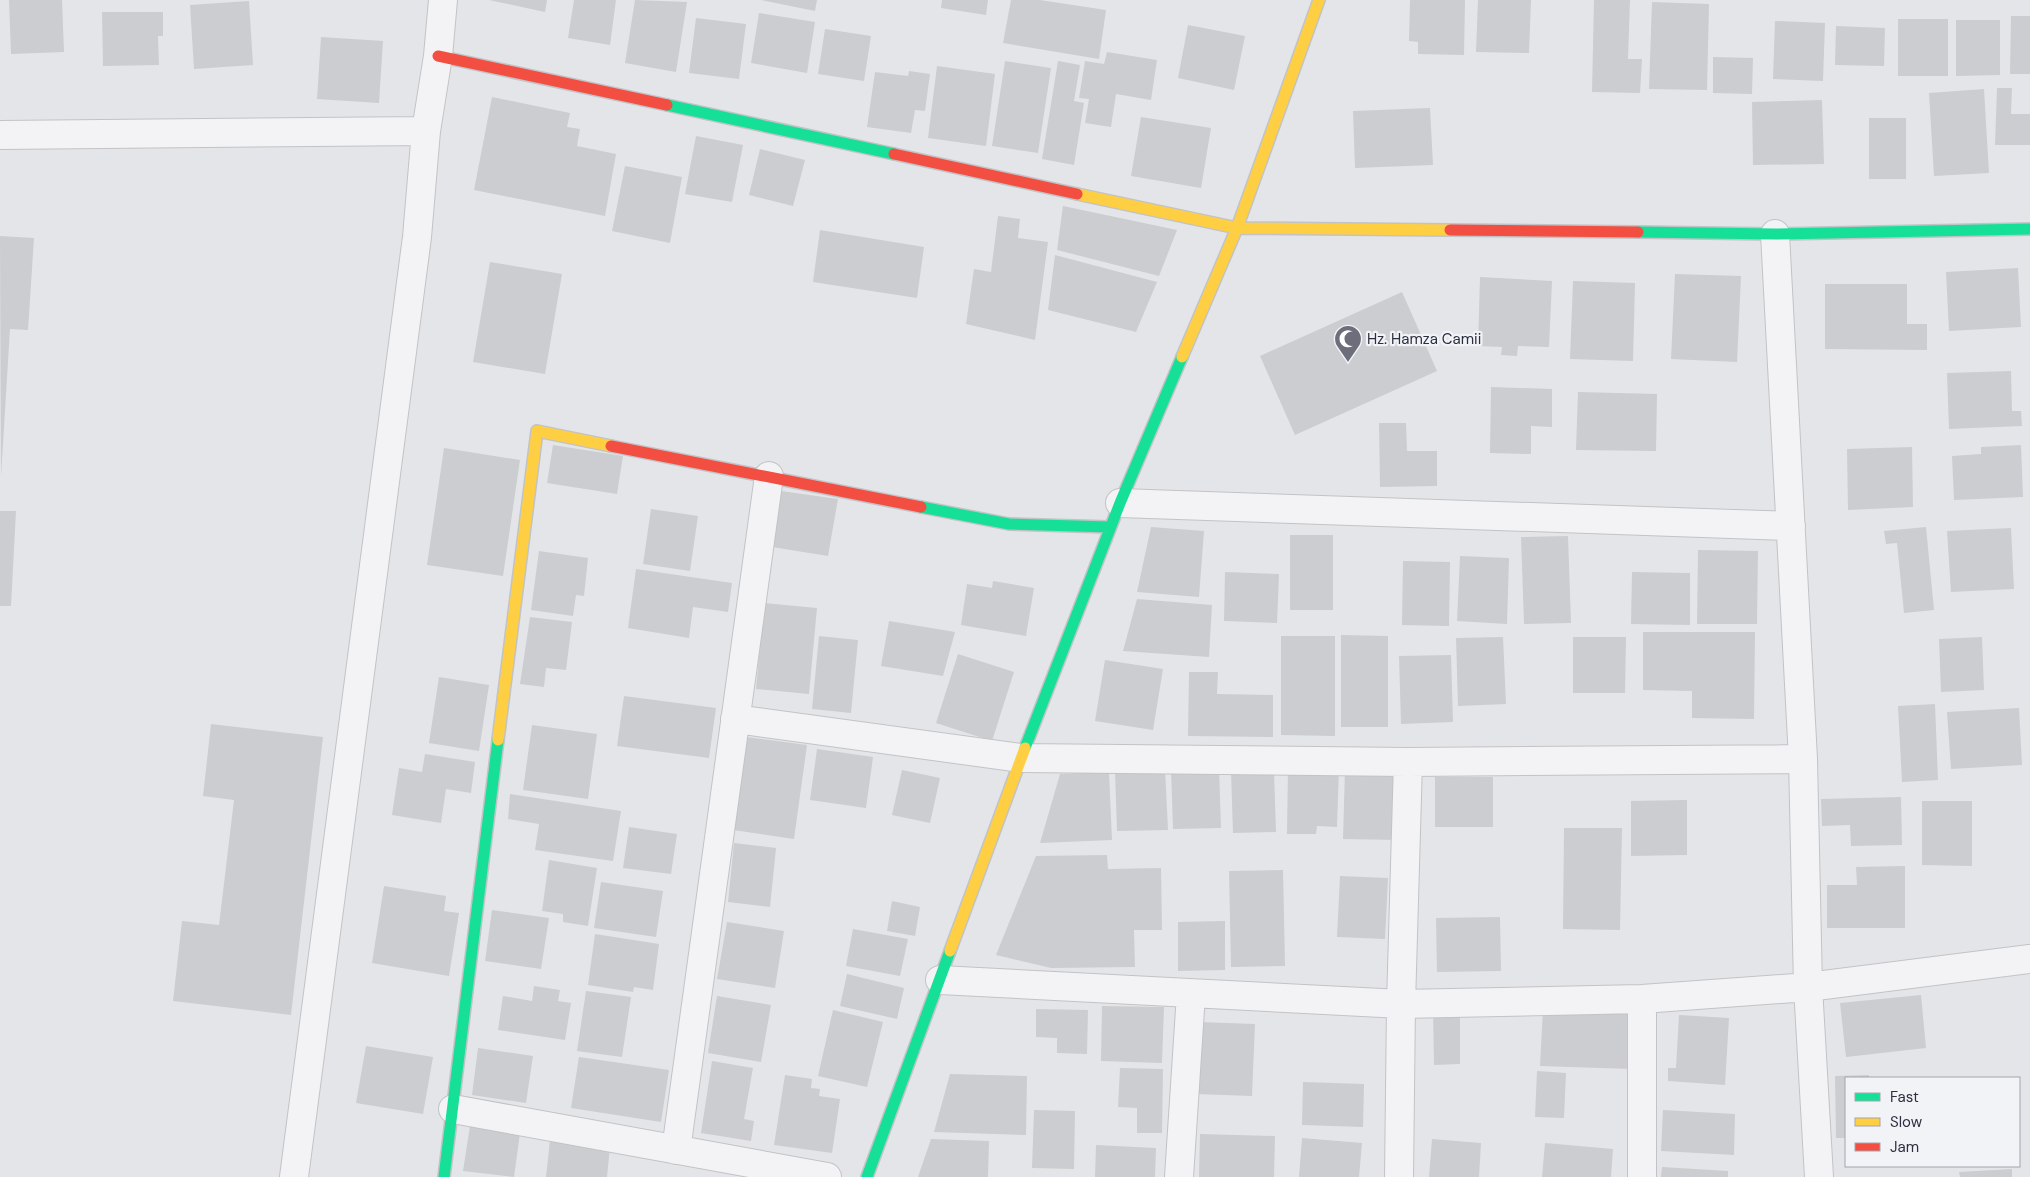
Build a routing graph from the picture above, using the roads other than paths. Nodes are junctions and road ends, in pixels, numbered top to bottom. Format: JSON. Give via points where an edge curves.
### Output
{"nodes":[{"id":1,"x":443,"y":0,"type":"edge"},
{"id":2,"x":1319,"y":0,"type":"edge"},
{"id":3,"x":438,"y":56,"type":"junction"},
{"id":4,"x":426,"y":131,"type":"junction"},
{"id":5,"x":0,"y":135,"type":"edge"},
{"id":6,"x":1237,"y":228,"type":"junction"},
{"id":7,"x":2030,"y":229,"type":"edge"},
{"id":8,"x":1775,"y":234,"type":"junction"},
{"id":9,"x":768,"y":476,"type":"junction"},
{"id":10,"x":1115,"y":515,"type":"junction"},
{"id":11,"x":1790,"y":526,"type":"junction"},
{"id":12,"x":735,"y":719,"type":"junction"},
{"id":13,"x":1021,"y":758,"type":"junction"},
{"id":14,"x":1803,"y":759,"type":"junction"},
{"id":15,"x":1408,"y":762,"type":"junction"},
{"id":16,"x":2030,"y":959,"type":"edge"},
{"id":17,"x":940,"y":980,"type":"junction"},
{"id":18,"x":1808,"y":987,"type":"junction"},
{"id":19,"x":1191,"y":994,"type":"junction"},
{"id":20,"x":1642,"y":999,"type":"junction"},
{"id":21,"x":1401,"y":1004,"type":"junction"},
{"id":22,"x":453,"y":1109,"type":"junction"},
{"id":23,"x":676,"y":1150,"type":"junction"},
{"id":24,"x":294,"y":1177,"type":"edge"},
{"id":25,"x":444,"y":1177,"type":"edge"},
{"id":26,"x":827,"y":1177,"type":"edge"},
{"id":27,"x":868,"y":1177,"type":"edge"},
{"id":28,"x":1179,"y":1177,"type":"edge"},
{"id":29,"x":1399,"y":1177,"type":"edge"},
{"id":30,"x":1642,"y":1177,"type":"edge"},
{"id":31,"x":1819,"y":1177,"type":"edge"}],
"edges":[{"from":1,"to":3,"type":"street"},
{"from":2,"to":6,"type":"street"},
{"from":3,"to":4,"type":"street"},
{"from":3,"to":6,"type":"street"},
{"from":4,"to":5,"type":"street"},
{"from":4,"to":24,"type":"street","via":[[417,237]]},
{"from":6,"to":8,"type":"street"},
{"from":6,"to":10,"type":"street"},
{"from":7,"to":8,"type":"street"},
{"from":8,"to":11,"type":"street"},
{"from":9,"to":10,"type":"street","via":[[1009,524]]},
{"from":9,"to":12,"type":"street"},
{"from":9,"to":22,"type":"street","via":[[537,431]]},
{"from":10,"to":11,"type":"street"},
{"from":10,"to":13,"type":"street"},
{"from":11,"to":14,"type":"street"},
{"from":12,"to":13,"type":"street"},
{"from":12,"to":23,"type":"street"},
{"from":13,"to":15,"type":"street"},
{"from":13,"to":17,"type":"street"},
{"from":14,"to":15,"type":"street"},
{"from":14,"to":18,"type":"street"},
{"from":15,"to":21,"type":"street"},
{"from":16,"to":18,"type":"street"},
{"from":17,"to":19,"type":"street"},
{"from":17,"to":27,"type":"street"},
{"from":18,"to":20,"type":"street"},
{"from":18,"to":31,"type":"street"},
{"from":19,"to":21,"type":"street"},
{"from":19,"to":28,"type":"street"},
{"from":20,"to":21,"type":"street"},
{"from":20,"to":30,"type":"street"},
{"from":21,"to":29,"type":"street"},
{"from":22,"to":23,"type":"street"},
{"from":22,"to":25,"type":"street"},
{"from":23,"to":26,"type":"street"}]}
